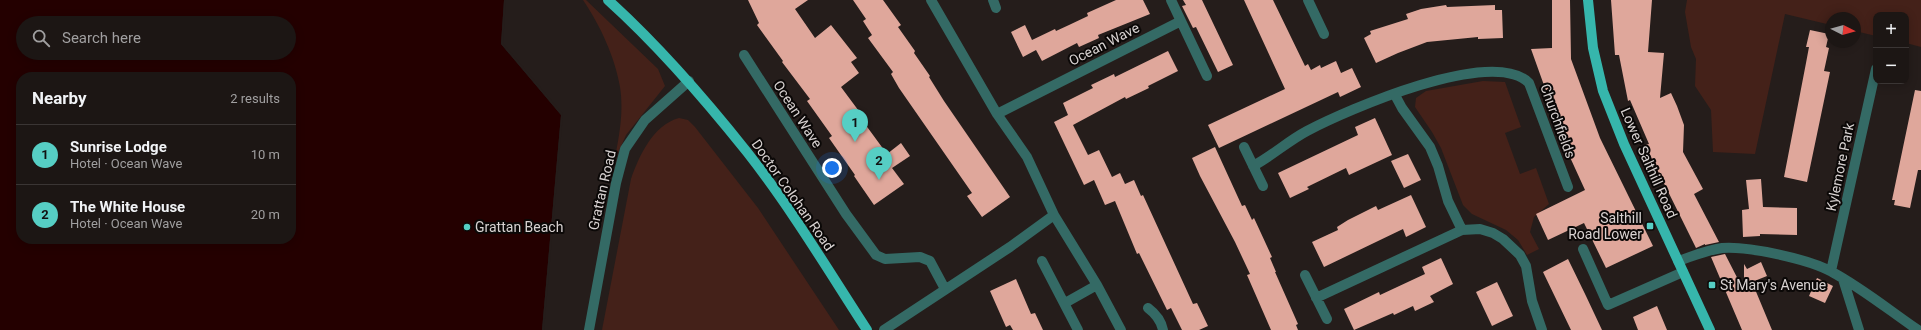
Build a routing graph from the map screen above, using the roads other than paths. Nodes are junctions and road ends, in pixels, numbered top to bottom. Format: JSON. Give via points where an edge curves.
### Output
{"nodes":[{"id":1,"x":608,"y":0,"type":"edge"},
{"id":2,"x":931,"y":0,"type":"edge"},
{"id":3,"x":1171,"y":0,"type":"edge"},
{"id":4,"x":1309,"y":0,"type":"edge"},
{"id":5,"x":1588,"y":0,"type":"edge"},
{"id":6,"x":1181,"y":21,"type":"junction"},
{"id":7,"x":1324,"y":34,"type":"dead end"},
{"id":8,"x":744,"y":55,"type":"dead end"},
{"id":9,"x":1207,"y":76,"type":"dead end"},
{"id":10,"x":689,"y":81,"type":"junction"},
{"id":11,"x":1873,"y":82,"type":"edge"},
{"id":12,"x":1395,"y":95,"type":"junction"},
{"id":13,"x":997,"y":114,"type":"junction"},
{"id":14,"x":1244,"y":147,"type":"dead end"},
{"id":15,"x":1253,"y":166,"type":"junction"},
{"id":16,"x":1263,"y":186,"type":"dead end"},
{"id":17,"x":1568,"y":187,"type":"dead end"},
{"id":18,"x":1054,"y":215,"type":"junction"},
{"id":19,"x":1462,"y":230,"type":"junction"},
{"id":20,"x":1583,"y":249,"type":"dead end"},
{"id":21,"x":1042,"y":261,"type":"dead end"},
{"id":22,"x":1678,"y":261,"type":"junction"},
{"id":23,"x":1831,"y":271,"type":"junction"},
{"id":24,"x":1683,"y":272,"type":"junction"},
{"id":25,"x":1305,"y":275,"type":"dead end"},
{"id":26,"x":1843,"y":280,"type":"junction"},
{"id":27,"x":1097,"y":285,"type":"junction"},
{"id":28,"x":945,"y":289,"type":"junction"},
{"id":29,"x":1316,"y":298,"type":"junction"},
{"id":30,"x":1065,"y":303,"type":"junction"},
{"id":31,"x":1148,"y":308,"type":"dead end"},
{"id":32,"x":1327,"y":319,"type":"dead end"},
{"id":33,"x":589,"y":330,"type":"edge"},
{"id":34,"x":867,"y":330,"type":"edge"},
{"id":35,"x":884,"y":330,"type":"edge"},
{"id":36,"x":1078,"y":330,"type":"edge"},
{"id":37,"x":1121,"y":330,"type":"edge"},
{"id":38,"x":1163,"y":330,"type":"edge"},
{"id":39,"x":1542,"y":330,"type":"edge"},
{"id":40,"x":1710,"y":330,"type":"edge"},
{"id":41,"x":1859,"y":330,"type":"edge"},
{"id":42,"x":1918,"y":330,"type":"edge"}],
"edges":[{"from":1,"to":10,"type":"main road","name":"Doctor Colohan Road","via":[[638,27]]},
{"from":2,"to":13,"type":"street"},
{"from":3,"to":6,"type":"street"},
{"from":4,"to":7,"type":"street"},
{"from":5,"to":22,"type":"main road","name":"Lower Salthill Road","via":[[1593,48],[1603,90],[1624,144]]},
{"from":6,"to":9,"type":"street"},
{"from":6,"to":13,"type":"street","name":"Ocean Wave"},
{"from":8,"to":28,"type":"street","name":"Ocean Wave","via":[[846,214],[876,255],[886,259],[920,257],[930,261]]},
{"from":10,"to":33,"type":"street","name":"Grattan Road","via":[[645,120],[626,149],[616,183]]},
{"from":10,"to":34,"type":"main road","name":"Doctor Colohan Road","via":[[747,152],[802,230]]},
{"from":11,"to":23,"type":"street","name":"Kylemore Park"},
{"from":12,"to":15,"type":"street","name":"Churchfields","via":[[1381,98],[1309,130]]},
{"from":12,"to":17,"type":"street","name":"Churchfields","via":[[1425,83],[1476,72],[1497,71],[1523,77],[1529,83]]},
{"from":12,"to":19,"type":"street","via":[[1430,148],[1448,201]]},
{"from":13,"to":18,"type":"street","via":[[1028,158]]},
{"from":14,"to":15,"type":"street"},
{"from":15,"to":16,"type":"street"},
{"from":18,"to":27,"type":"street"},
{"from":18,"to":28,"type":"street"},
{"from":19,"to":29,"type":"street"},
{"from":19,"to":39,"type":"street","via":[[1480,229],[1493,233],[1520,255],[1526,266],[1532,301]]},
{"from":20,"to":24,"type":"street","via":[[1608,305]]},
{"from":21,"to":30,"type":"street"},
{"from":22,"to":23,"type":"street","via":[[1723,248],[1742,249],[1775,254]]},
{"from":22,"to":24,"type":"main road","name":"Lower Salthill Road"},
{"from":23,"to":26,"type":"street"},
{"from":24,"to":40,"type":"main road","name":"Lower Salthill Road"},
{"from":25,"to":29,"type":"street"},
{"from":26,"to":41,"type":"street"},
{"from":26,"to":42,"type":"street"},
{"from":27,"to":30,"type":"street"},
{"from":27,"to":37,"type":"street"},
{"from":28,"to":35,"type":"street"},
{"from":29,"to":32,"type":"street"},
{"from":30,"to":36,"type":"street"},
{"from":31,"to":38,"type":"street","via":[[1156,314]]}]}
